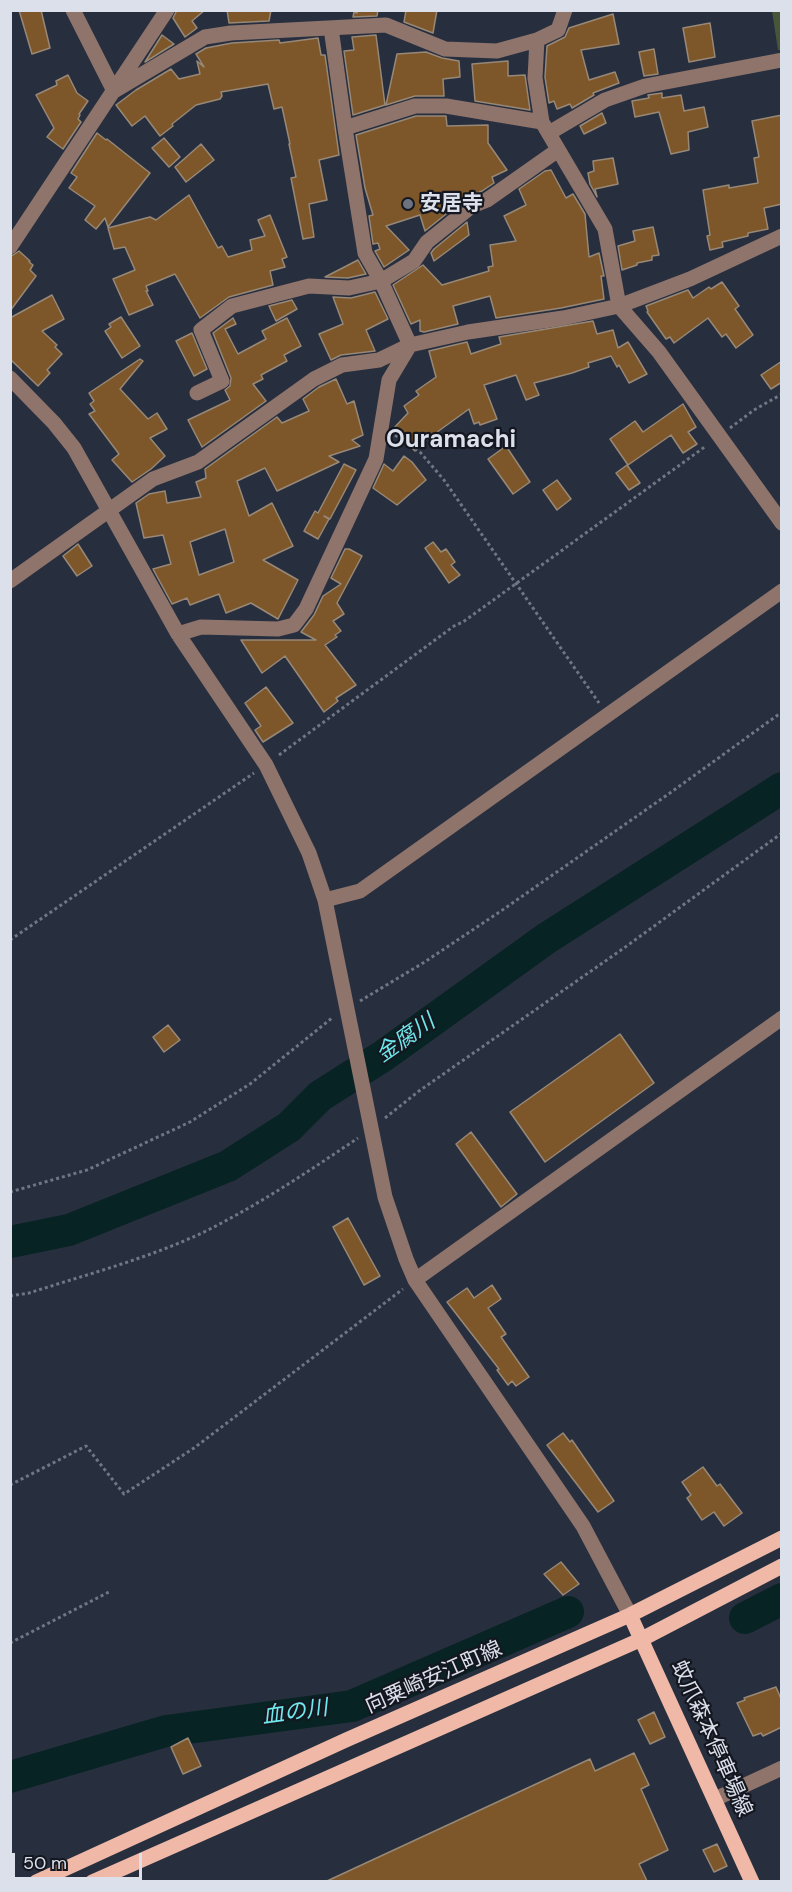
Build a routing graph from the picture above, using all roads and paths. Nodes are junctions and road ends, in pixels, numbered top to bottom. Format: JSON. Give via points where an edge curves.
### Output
{"nodes":[{"id":1,"x":73,"y":10,"type":"edge"},
{"id":2,"x":167,"y":10,"type":"edge"},
{"id":3,"x":565,"y":10,"type":"edge"},
{"id":4,"x":331,"y":28,"type":"junction"},
{"id":5,"x":537,"y":40,"type":"junction"},
{"id":6,"x":782,"y":60,"type":"edge"},
{"id":7,"x":114,"y":91,"type":"junction"},
{"id":8,"x":345,"y":128,"type":"junction"},
{"id":9,"x":545,"y":128,"type":"junction"},
{"id":10,"x":558,"y":150,"type":"junction"},
{"id":11,"x":782,"y":237,"type":"edge"},
{"id":12,"x":10,"y":247,"type":"edge"},
{"id":13,"x":381,"y":281,"type":"junction"},
{"id":14,"x":619,"y":306,"type":"junction"},
{"id":15,"x":410,"y":345,"type":"junction"},
{"id":16,"x":10,"y":378,"type":"edge"},
{"id":17,"x":197,"y":393,"type":"dead end"},
{"id":18,"x":782,"y":394,"type":"edge"},
{"id":19,"x":381,"y":426,"type":"junction"},
{"id":20,"x":720,"y":435,"type":"junction"},
{"id":21,"x":108,"y":511,"type":"junction"},
{"id":22,"x":782,"y":523,"type":"edge"},
{"id":23,"x":10,"y":581,"type":"edge"},
{"id":24,"x":515,"y":584,"type":"junction"},
{"id":25,"x":782,"y":591,"type":"edge"},
{"id":26,"x":178,"y":634,"type":"junction"},
{"id":27,"x":782,"y":712,"type":"edge"},
{"id":28,"x":608,"y":714,"type":"junction"},
{"id":29,"x":266,"y":765,"type":"junction"},
{"id":30,"x":782,"y":833,"type":"edge"},
{"id":31,"x":325,"y":900,"type":"junction"},
{"id":32,"x":10,"y":940,"type":"edge"},
{"id":33,"x":348,"y":1011,"type":"junction"},
{"id":34,"x":782,"y":1018,"type":"edge"},
{"id":35,"x":371,"y":1130,"type":"junction"},
{"id":36,"x":10,"y":1192,"type":"edge"},
{"id":37,"x":415,"y":1280,"type":"junction"},
{"id":38,"x":10,"y":1296,"type":"edge"},
{"id":39,"x":10,"y":1485,"type":"edge"},
{"id":40,"x":782,"y":1538,"type":"edge"},
{"id":41,"x":782,"y":1566,"type":"edge"},
{"id":42,"x":109,"y":1592,"type":"dead end"},
{"id":43,"x":630,"y":1615,"type":"junction"},
{"id":44,"x":642,"y":1638,"type":"junction"},
{"id":45,"x":10,"y":1643,"type":"edge"},
{"id":46,"x":782,"y":1768,"type":"edge"},
{"id":47,"x":715,"y":1799,"type":"junction"},
{"id":48,"x":40,"y":1881,"type":"edge"},
{"id":49,"x":92,"y":1881,"type":"edge"},
{"id":50,"x":752,"y":1881,"type":"edge"}],
"edges":[{"from":1,"to":7,"type":"street"},
{"from":2,"to":7,"type":"street"},
{"from":3,"to":5,"type":"street","via":[[558,30]]},
{"from":4,"to":5,"type":"street","via":[[386,25],[445,49],[497,51]]},
{"from":4,"to":7,"type":"street","via":[[205,37]]},
{"from":4,"to":8,"type":"street"},
{"from":5,"to":9,"type":"street","via":[[535,78]]},
{"from":6,"to":9,"type":"street","via":[[645,86]]},
{"from":7,"to":12,"type":"street"},
{"from":8,"to":9,"type":"street","via":[[415,106],[446,106]]},
{"from":8,"to":13,"type":"street","via":[[366,253]]},
{"from":9,"to":10,"type":"street"},
{"from":10,"to":13,"type":"street","via":[[488,200],[472,206],[427,242],[414,261]]},
{"from":10,"to":14,"type":"street","via":[[605,229]]},
{"from":11,"to":14,"type":"street"},
{"from":13,"to":15,"type":"street"},
{"from":13,"to":17,"type":"street","via":[[349,288],[309,286],[232,306],[201,330],[222,381]]},
{"from":14,"to":15,"type":"street"},
{"from":14,"to":20,"type":"street","via":[[659,352]]},
{"from":15,"to":19,"type":"street","via":[[388,380]]},
{"from":15,"to":21,"type":"street","via":[[379,360],[342,366],[314,379],[198,462],[153,479]]},
{"from":16,"to":21,"type":"street","via":[[74,448]]},
{"from":18,"to":20,"type":"path"},
{"from":19,"to":24,"type":"path","via":[[420,452],[444,480]]},
{"from":19,"to":26,"type":"street","via":[[376,459],[306,609],[294,625],[278,629],[201,627]]},
{"from":20,"to":22,"type":"street"},
{"from":20,"to":24,"type":"path"},
{"from":21,"to":23,"type":"street"},
{"from":21,"to":26,"type":"street"},
{"from":24,"to":28,"type":"path"},
{"from":24,"to":29,"type":"path"},
{"from":25,"to":28,"type":"street"},
{"from":26,"to":29,"type":"street"},
{"from":27,"to":33,"type":"path","via":[[661,800]]},
{"from":28,"to":31,"type":"street","via":[[360,891]]},
{"from":29,"to":31,"type":"street","via":[[309,853]]},
{"from":29,"to":32,"type":"path"},
{"from":30,"to":35,"type":"path","via":[[419,1091]]},
{"from":31,"to":33,"type":"street"},
{"from":33,"to":35,"type":"street"},
{"from":33,"to":36,"type":"path","via":[[250,1084],[190,1122],[87,1170]]},
{"from":34,"to":37,"type":"street"},
{"from":35,"to":37,"type":"street","via":[[385,1197]]},
{"from":35,"to":38,"type":"path","via":[[271,1196],[206,1231],[169,1247]]},
{"from":37,"to":39,"type":"path","via":[[194,1448],[124,1494],[87,1446]]},
{"from":37,"to":43,"type":"street","via":[[583,1526]]},
{"from":40,"to":43,"type":"main road","name":"向粟崎安江町線"},
{"from":41,"to":44,"type":"main road"},
{"from":42,"to":45,"type":"path"},
{"from":43,"to":44,"type":"main road","name":"蚊爪森本停車場線"},
{"from":43,"to":48,"type":"main road","name":"向粟崎安江町線"},
{"from":44,"to":47,"type":"main road","name":"蚊爪森本停車場線"},
{"from":44,"to":49,"type":"main road"},
{"from":46,"to":47,"type":"street"},
{"from":47,"to":50,"type":"main road","name":"蚊爪森本停車場線"}]}
